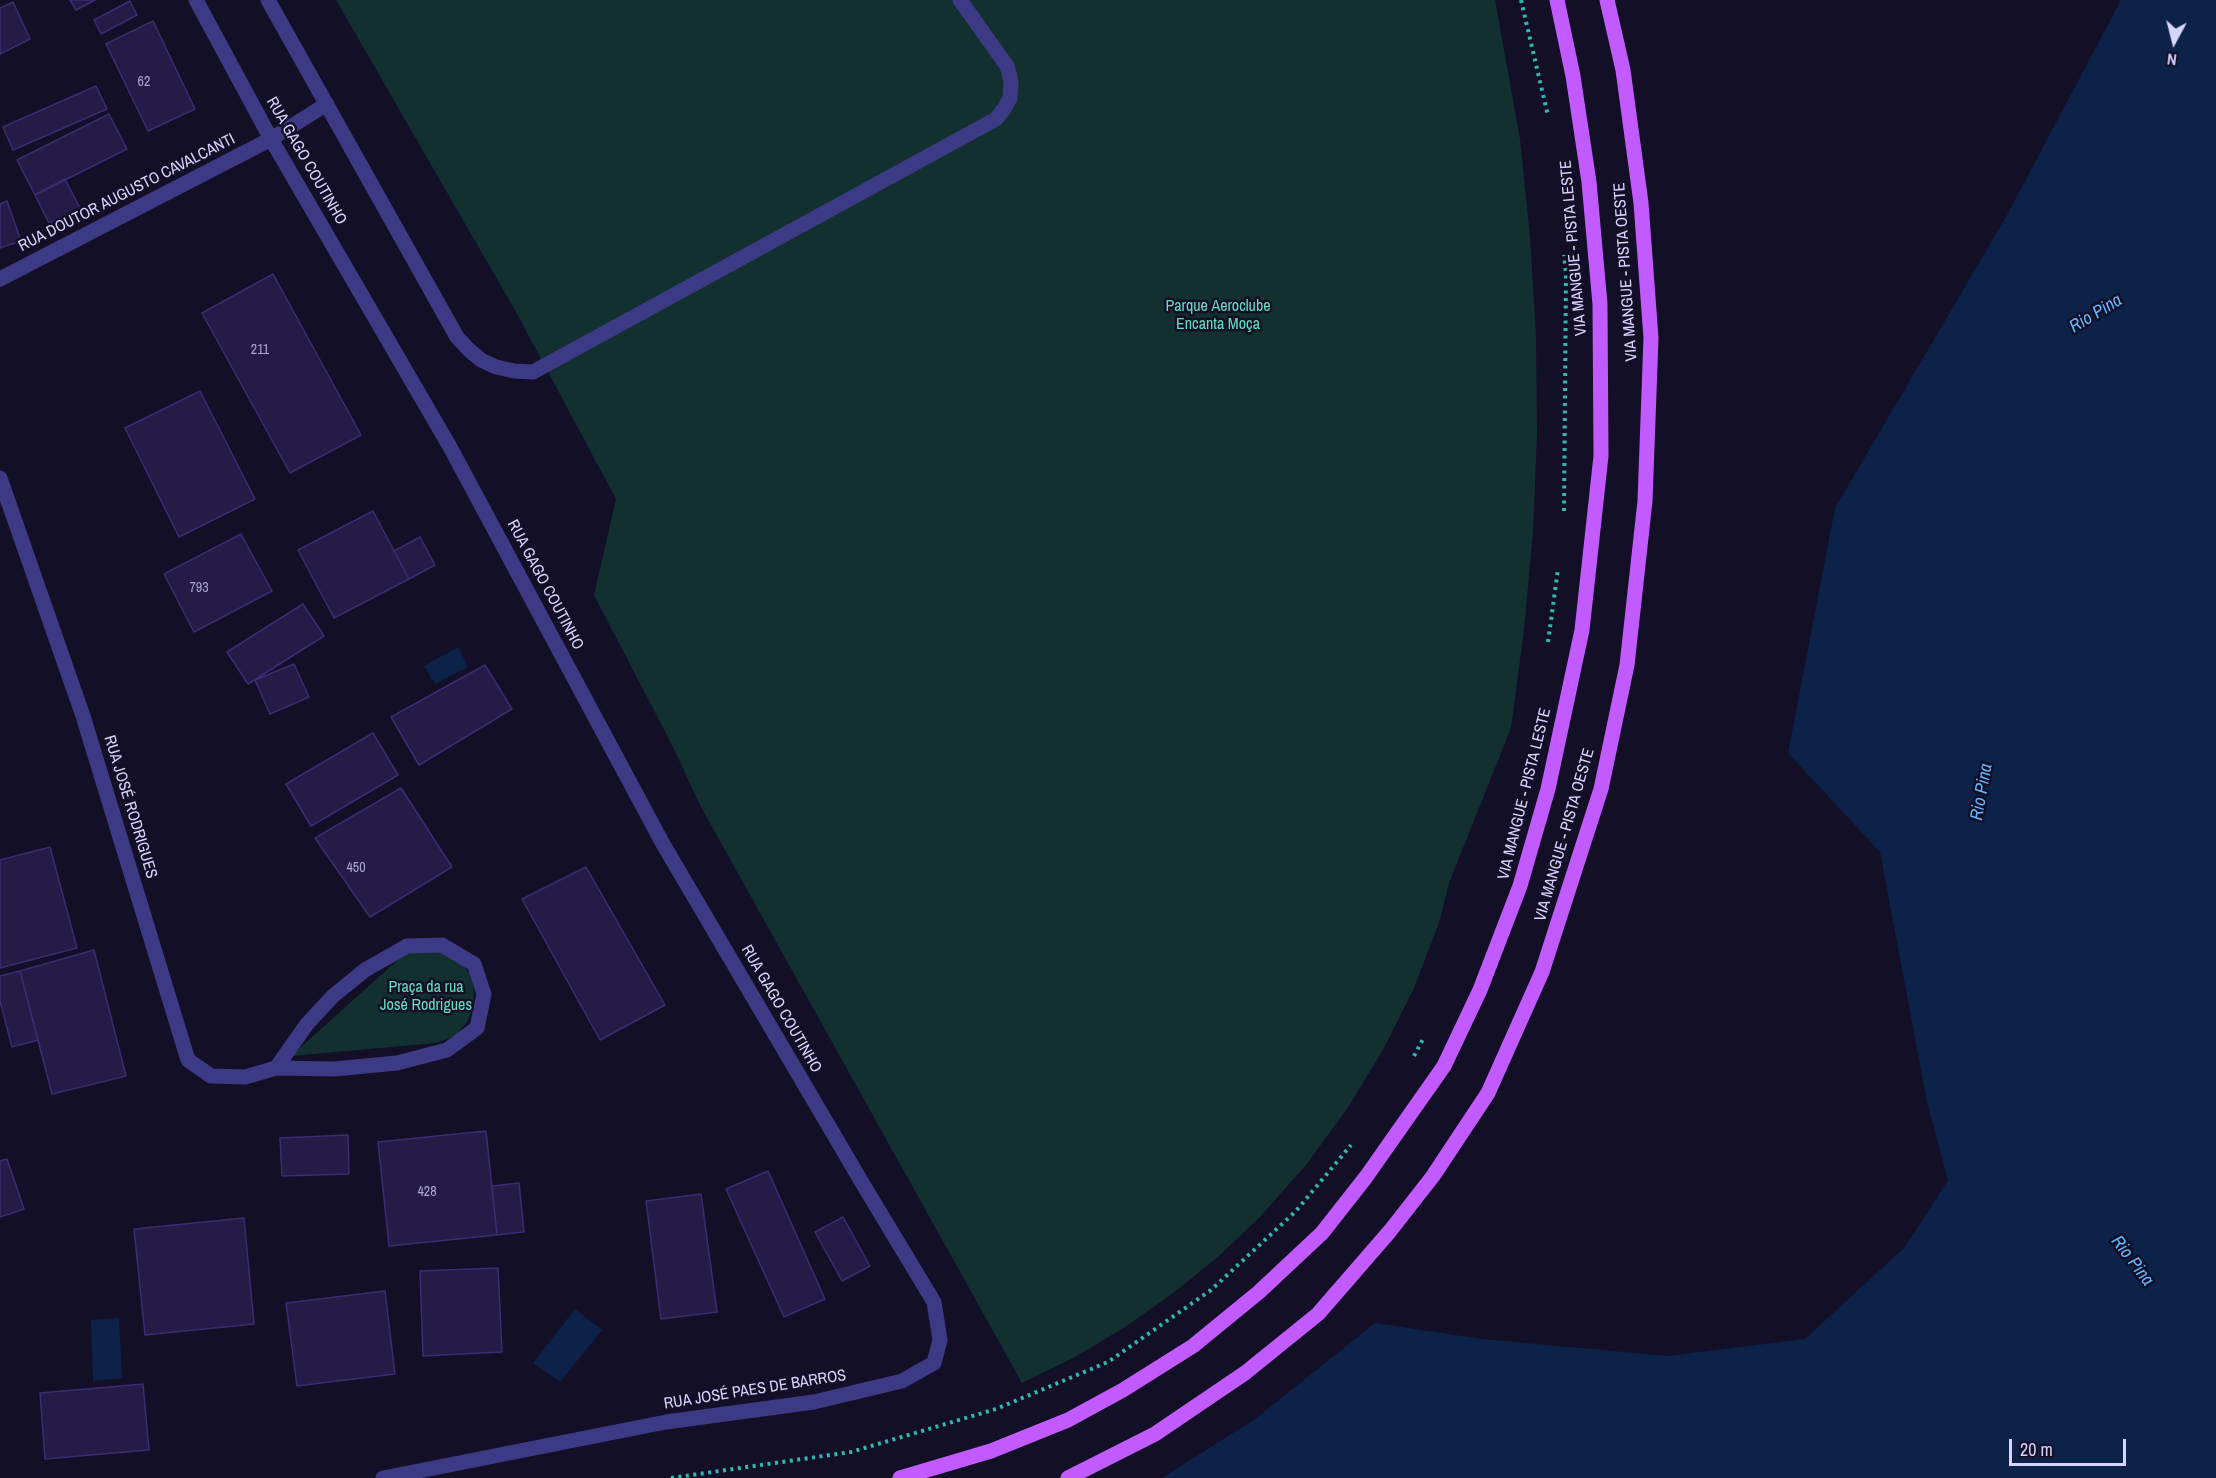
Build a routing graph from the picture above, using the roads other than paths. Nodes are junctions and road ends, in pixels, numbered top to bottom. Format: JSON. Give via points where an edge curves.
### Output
{"nodes":[{"id":1,"x":196,"y":0,"type":"edge"},
{"id":2,"x":268,"y":0,"type":"edge"},
{"id":3,"x":960,"y":0,"type":"edge"},
{"id":4,"x":1557,"y":0,"type":"edge"},
{"id":5,"x":1607,"y":0,"type":"edge"},
{"id":6,"x":327,"y":104,"type":"junction"},
{"id":7,"x":271,"y":139,"type":"junction"},
{"id":8,"x":0,"y":279,"type":"edge"},
{"id":9,"x":0,"y":478,"type":"edge"},
{"id":10,"x":276,"y":1068,"type":"junction"},
{"id":11,"x":864,"y":1186,"type":"joint"},
{"id":12,"x":382,"y":1478,"type":"edge"},
{"id":13,"x":900,"y":1478,"type":"edge"},
{"id":14,"x":1068,"y":1478,"type":"edge"}],
"edges":[{"from":1,"to":7,"type":"street","name":"RUA GAGO COUTINHO"},
{"from":2,"to":6,"type":"street"},
{"from":3,"to":6,"type":"street","via":[[1009,74],[1010,98],[996,119],[533,372],[488,363],[457,337]]},
{"from":4,"to":13,"type":"main road","name":"VIA MANGUE - PISTA LESTE","via":[[1574,76],[1600,304],[1601,456],[1582,630],[1548,789],[1520,886],[1480,990],[1444,1066],[1366,1177],[1322,1233],[1259,1292],[1193,1346],[1068,1420],[991,1451]]},
{"from":5,"to":14,"type":"main road","name":"VIA MANGUE - PISTA OESTE","via":[[1623,70],[1641,203],[1651,338],[1644,513],[1627,665],[1601,789],[1542,972],[1488,1093],[1419,1194],[1318,1314],[1245,1373],[1155,1434]]},
{"from":6,"to":7,"type":"street","name":"RUA DOUTOR AUGUSTO CAVALCANTI"},
{"from":7,"to":8,"type":"street","name":"RUA DOUTOR AUGUSTO CAVALCANTI"},
{"from":7,"to":11,"type":"street","name":"RUA GAGO COUTINHO","via":[[450,447],[663,844]]},
{"from":9,"to":10,"type":"street","name":"RUA JOSÉ RODRIGUES","via":[[83,716],[188,1060],[211,1076],[245,1077]]},
{"from":10,"to":10,"type":"street","name":"RUA JOSÉ RODRIGUES","via":[[334,1070],[387,1064],[447,1050],[477,1028],[484,993],[474,964],[442,945],[407,946],[365,970],[333,996],[307,1024]]},
{"from":11,"to":12,"type":"street","name":"RUA JOSÉ PAES DE BARROS","via":[[934,1302],[940,1340],[934,1363],[902,1381],[814,1402],[666,1422]]}]}
